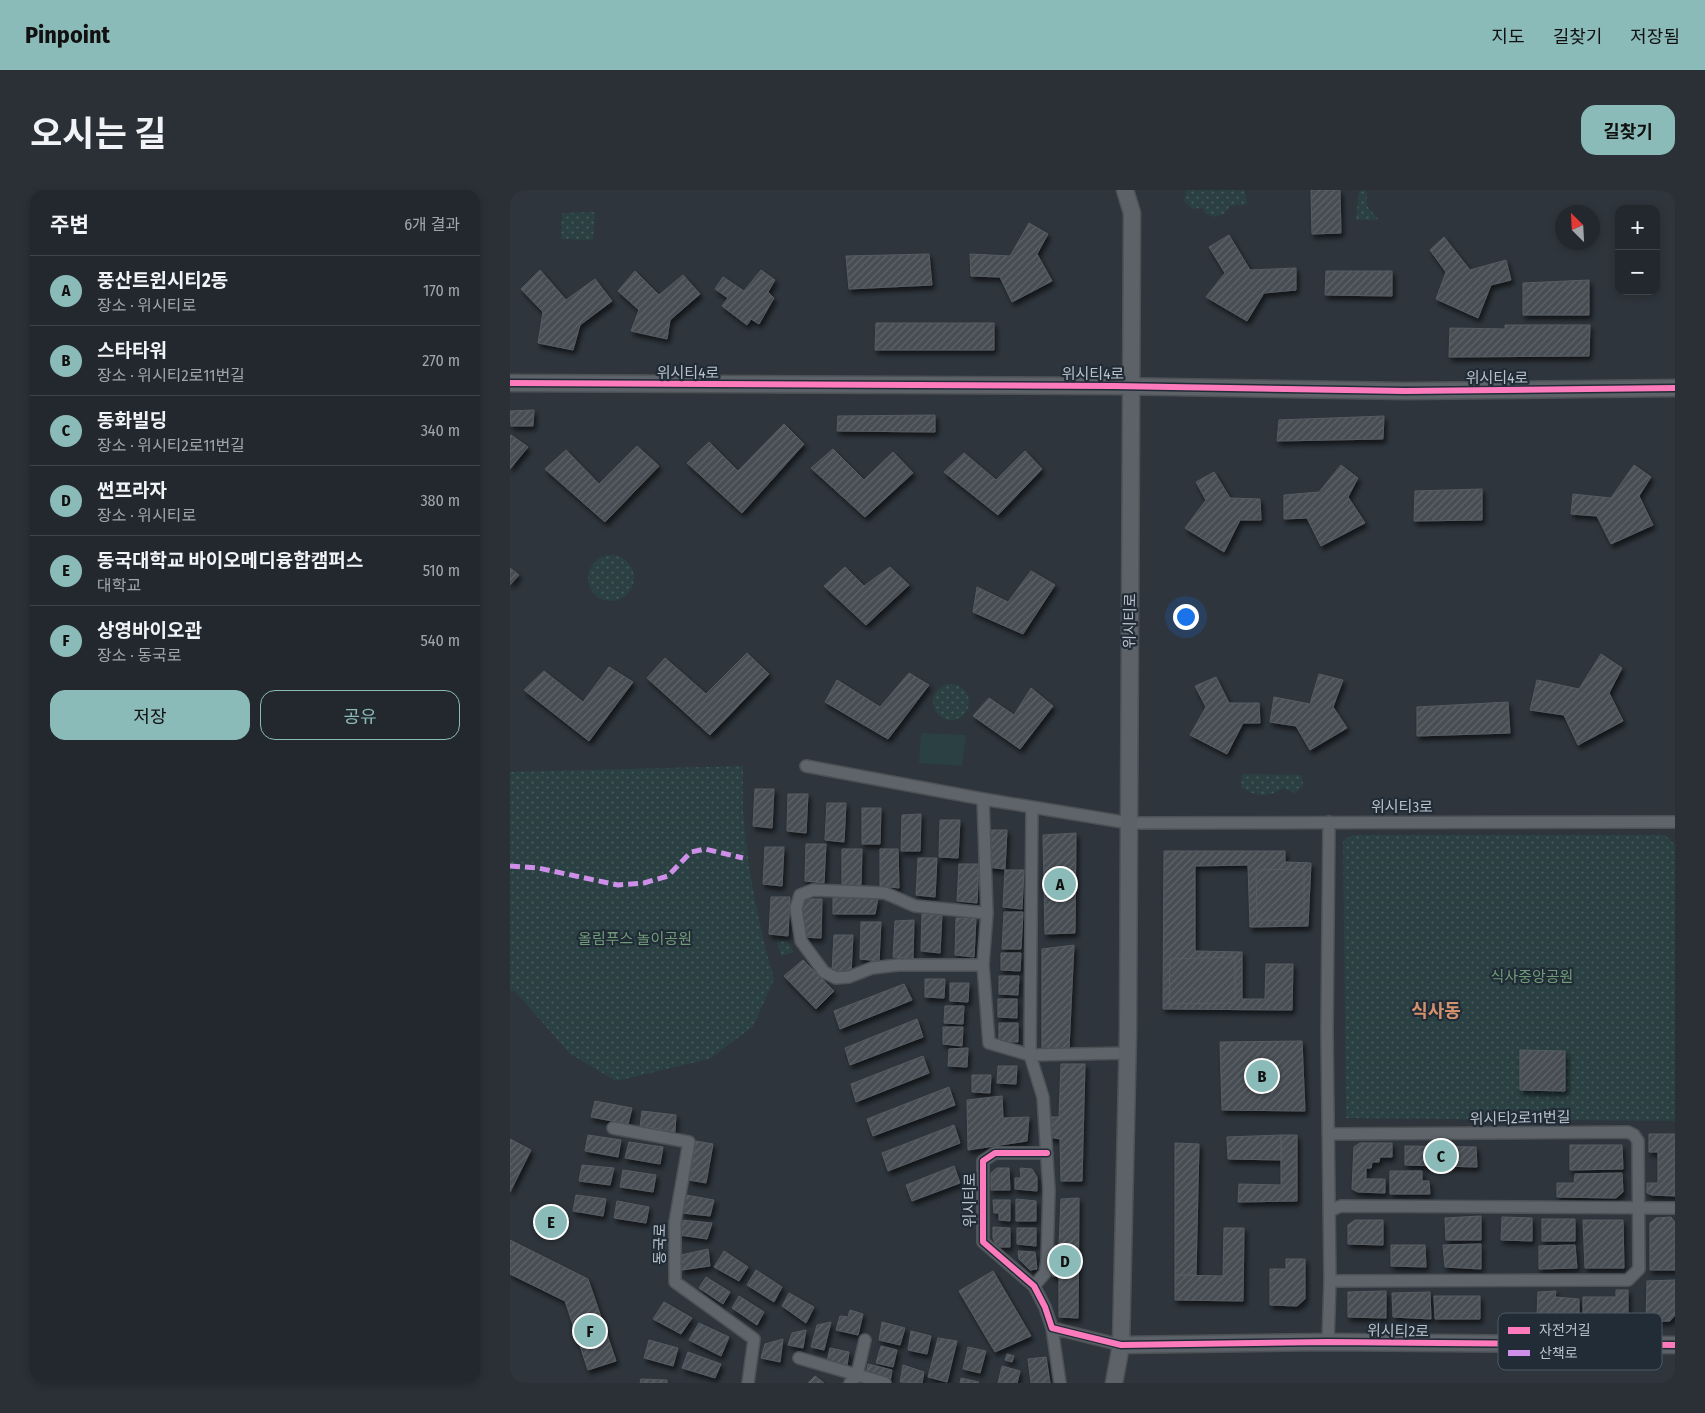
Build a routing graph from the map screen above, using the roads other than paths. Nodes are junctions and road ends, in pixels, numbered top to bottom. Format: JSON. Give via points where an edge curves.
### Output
{"nodes":[{"id":1,"x":1125,"y":190,"type":"edge"},
{"id":2,"x":510,"y":383,"type":"edge"},
{"id":3,"x":1132,"y":387,"type":"junction"},
{"id":4,"x":1675,"y":388,"type":"edge"},
{"id":5,"x":806,"y":766,"type":"dead end"},
{"id":6,"x":982,"y":799,"type":"junction"},
{"id":7,"x":1032,"y":807,"type":"junction"},
{"id":8,"x":1329,"y":822,"type":"junction"},
{"id":9,"x":1675,"y":822,"type":"edge"},
{"id":10,"x":1129,"y":823,"type":"junction"},
{"id":11,"x":987,"y":913,"type":"junction"},
{"id":12,"x":983,"y":965,"type":"junction"},
{"id":13,"x":1128,"y":1053,"type":"junction"},
{"id":14,"x":1030,"y":1055,"type":"junction"},
{"id":15,"x":612,"y":1128,"type":"dead end"},
{"id":16,"x":1330,"y":1134,"type":"junction"},
{"id":17,"x":1047,"y":1153,"type":"junction"},
{"id":18,"x":1675,"y":1208,"type":"edge"},
{"id":19,"x":1637,"y":1209,"type":"junction"},
{"id":20,"x":1329,"y":1211,"type":"junction"},
{"id":21,"x":1330,"y":1281,"type":"junction"},
{"id":22,"x":1034,"y":1286,"type":"junction"},
{"id":23,"x":1052,"y":1328,"type":"junction"},
{"id":24,"x":865,"y":1340,"type":"dead end"},
{"id":25,"x":1328,"y":1342,"type":"junction"},
{"id":26,"x":1498,"y":1343,"type":"edge"},
{"id":27,"x":1121,"y":1345,"type":"junction"},
{"id":28,"x":1662,"y":1345,"type":"edge"},
{"id":29,"x":1675,"y":1345,"type":"edge"},
{"id":30,"x":799,"y":1358,"type":"dead end"},
{"id":31,"x":854,"y":1379,"type":"edge"},
{"id":32,"x":748,"y":1383,"type":"edge"},
{"id":33,"x":885,"y":1383,"type":"edge"},
{"id":34,"x":1060,"y":1383,"type":"edge"},
{"id":35,"x":1114,"y":1383,"type":"edge"}],
"edges":[{"from":1,"to":3,"type":"street","name":"위시티로","via":[[1132,213]]},
{"from":2,"to":3,"type":"street","name":"위시티4로"},
{"from":3,"to":4,"type":"street","name":"위시티4로","via":[[1420,391]]},
{"from":3,"to":10,"type":"street","name":"위시티로"},
{"from":5,"to":6,"type":"street","name":"위시티3로"},
{"from":6,"to":7,"type":"street","name":"위시티3로"},
{"from":6,"to":11,"type":"street"},
{"from":7,"to":10,"type":"street","name":"위시티3로"},
{"from":7,"to":14,"type":"street"},
{"from":8,"to":9,"type":"street","name":"위시티3로"},
{"from":8,"to":10,"type":"street","name":"위시티3로"},
{"from":8,"to":16,"type":"street","via":[[1327,1032]]},
{"from":10,"to":13,"type":"street","name":"위시티로"},
{"from":11,"to":12,"type":"street"},
{"from":11,"to":12,"type":"street","via":[[915,906],[885,893],[813,890],[800,896],[796,908],[801,941],[824,972],[836,978],[898,965]]},
{"from":12,"to":14,"type":"street","via":[[989,1043]]},
{"from":13,"to":14,"type":"street"},
{"from":13,"to":27,"type":"street","name":"위시티로"},
{"from":14,"to":17,"type":"street","via":[[1043,1098]]},
{"from":15,"to":32,"type":"street","name":"동국로","via":[[689,1142],[675,1222],[675,1282],[754,1339]]},
{"from":16,"to":19,"type":"street","name":"위시티2로11번길","via":[[1628,1132],[1638,1141]]},
{"from":16,"to":20,"type":"street"},
{"from":17,"to":22,"type":"street","via":[[1047,1261],[1045,1273]]},
{"from":17,"to":22,"type":"street","name":"위시티로","via":[[995,1153],[983,1162],[983,1242]]},
{"from":18,"to":19,"type":"street"},
{"from":19,"to":20,"type":"street","via":[[1342,1206]]},
{"from":19,"to":21,"type":"street","name":"위시티2로11번길","via":[[1639,1269],[1628,1280]]},
{"from":20,"to":21,"type":"street"},
{"from":21,"to":25,"type":"street"},
{"from":22,"to":23,"type":"street","name":"위시티로"},
{"from":23,"to":27,"type":"street"},
{"from":23,"to":34,"type":"street","name":"위시티로"},
{"from":24,"to":31,"type":"street"},
{"from":25,"to":26,"type":"street","name":"위시티2로"},
{"from":25,"to":27,"type":"street","name":"위시티2로"},
{"from":27,"to":35,"type":"street","name":"위시티로"},
{"from":28,"to":29,"type":"street","name":"위시티2로"},
{"from":30,"to":31,"type":"street"},
{"from":31,"to":33,"type":"street"}]}
